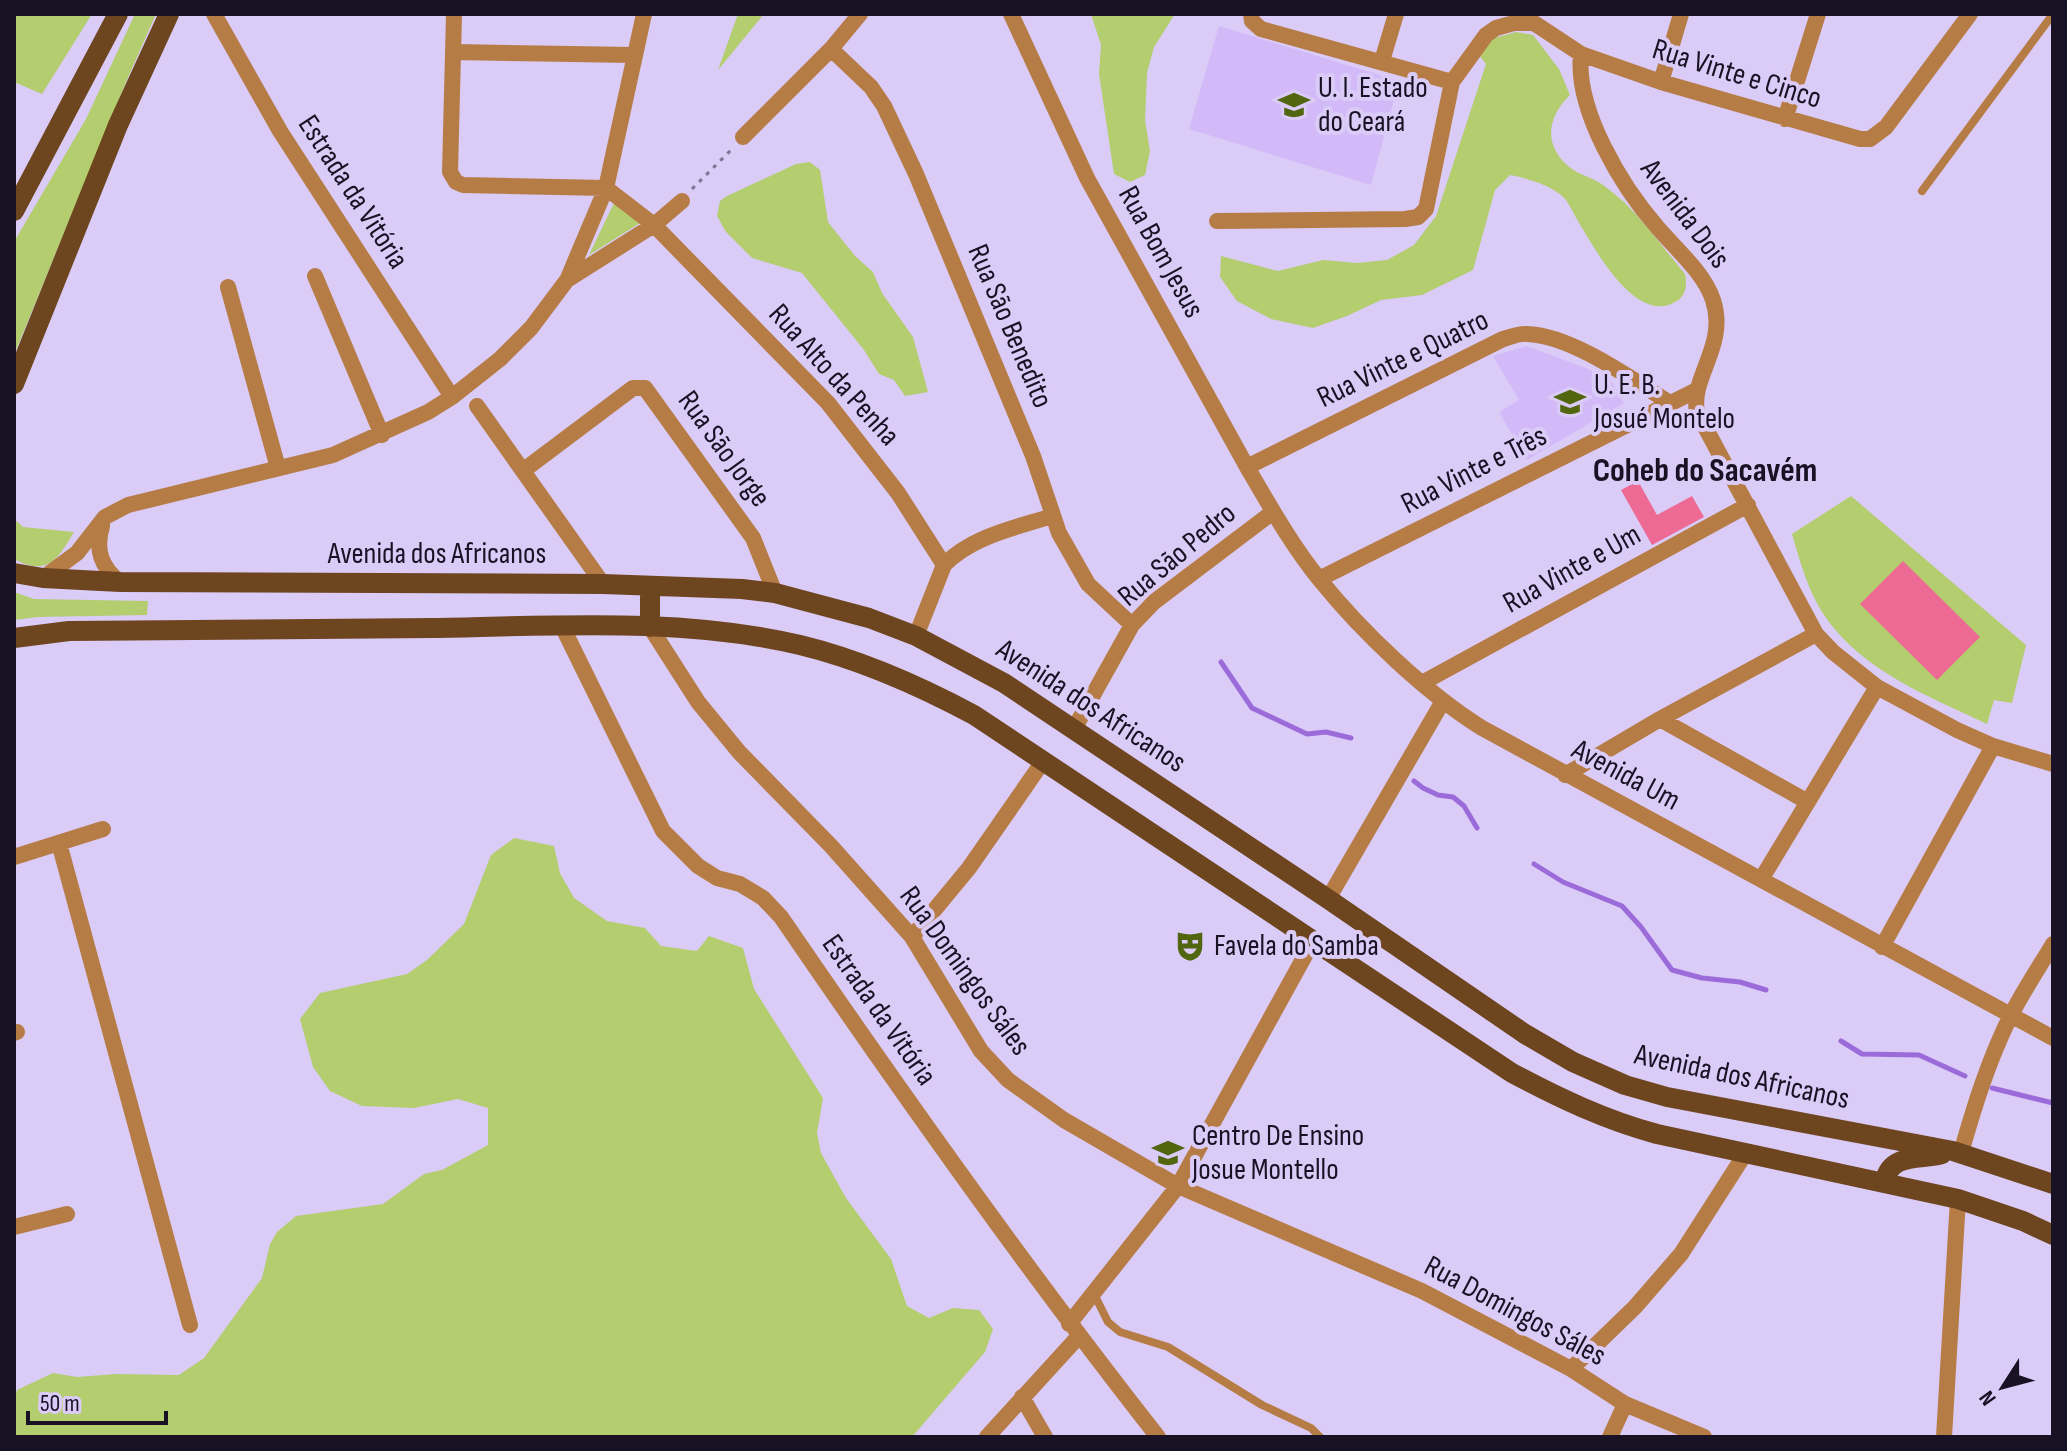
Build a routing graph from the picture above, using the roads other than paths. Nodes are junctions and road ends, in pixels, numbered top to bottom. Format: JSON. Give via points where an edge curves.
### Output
{"nodes":[{"id":1,"x":118,"y":14,"type":"edge"},
{"id":2,"x":169,"y":14,"type":"edge"},
{"id":3,"x":214,"y":14,"type":"edge"},
{"id":4,"x":454,"y":14,"type":"edge"},
{"id":5,"x":644,"y":14,"type":"edge"},
{"id":6,"x":860,"y":14,"type":"edge"},
{"id":7,"x":1011,"y":14,"type":"edge"},
{"id":8,"x":1251,"y":14,"type":"edge"},
{"id":9,"x":1396,"y":14,"type":"edge"},
{"id":10,"x":1681,"y":14,"type":"edge"},
{"id":11,"x":1818,"y":14,"type":"edge"},
{"id":12,"x":1970,"y":14,"type":"edge"},
{"id":13,"x":2053,"y":14,"type":"edge"},
{"id":14,"x":1535,"y":18,"type":"edge"},
{"id":15,"x":831,"y":49,"type":"junction"},
{"id":16,"x":454,"y":52,"type":"junction"},
{"id":17,"x":1581,"y":54,"type":"junction"},
{"id":18,"x":633,"y":55,"type":"junction"},
{"id":19,"x":1382,"y":61,"type":"junction"},
{"id":20,"x":1452,"y":82,"type":"junction"},
{"id":21,"x":1661,"y":82,"type":"junction"},
{"id":22,"x":1785,"y":119,"type":"junction"},
{"id":23,"x":743,"y":137,"type":"road end"},
{"id":24,"x":606,"y":188,"type":"junction"},
{"id":25,"x":1922,"y":191,"type":"dead end"},
{"id":26,"x":682,"y":201,"type":"road end"},
{"id":27,"x":14,"y":211,"type":"edge"},
{"id":28,"x":1217,"y":221,"type":"dead end"},
{"id":29,"x":654,"y":225,"type":"junction"},
{"id":30,"x":315,"y":276,"type":"dead end"},
{"id":31,"x":567,"y":280,"type":"junction"},
{"id":32,"x":228,"y":287,"type":"dead end"},
{"id":33,"x":14,"y":384,"type":"edge"},
{"id":34,"x":1697,"y":390,"type":"junction"},
{"id":35,"x":452,"y":397,"type":"junction"},
{"id":36,"x":1670,"y":403,"type":"junction"},
{"id":37,"x":477,"y":406,"type":"dead end"},
{"id":38,"x":382,"y":435,"type":"junction"},
{"id":39,"x":1247,"y":467,"type":"junction"},
{"id":40,"x":278,"y":468,"type":"junction"},
{"id":41,"x":524,"y":470,"type":"junction"},
{"id":42,"x":1748,"y":505,"type":"junction"},
{"id":43,"x":1273,"y":512,"type":"junction"},
{"id":44,"x":1052,"y":516,"type":"junction"},
{"id":45,"x":105,"y":517,"type":"junction"},
{"id":46,"x":944,"y":565,"type":"junction"},
{"id":47,"x":14,"y":573,"type":"edge"},
{"id":48,"x":43,"y":578,"type":"junction"},
{"id":49,"x":1319,"y":579,"type":"junction"},
{"id":50,"x":120,"y":582,"type":"junction"},
{"id":51,"x":603,"y":584,"type":"junction"},
{"id":52,"x":650,"y":586,"type":"junction"},
{"id":53,"x":775,"y":593,"type":"junction"},
{"id":54,"x":1132,"y":625,"type":"junction"},
{"id":55,"x":562,"y":626,"type":"junction"},
{"id":56,"x":650,"y":627,"type":"junction"},
{"id":57,"x":1816,"y":634,"type":"junction"},
{"id":58,"x":916,"y":636,"type":"junction"},
{"id":59,"x":14,"y":638,"type":"edge"},
{"id":60,"x":1422,"y":683,"type":"junction"},
{"id":61,"x":1877,"y":687,"type":"junction"},
{"id":62,"x":1443,"y":701,"type":"junction"},
{"id":63,"x":1660,"y":719,"type":"junction"},
{"id":64,"x":1074,"y":729,"type":"junction"},
{"id":65,"x":1993,"y":746,"type":"junction"},
{"id":66,"x":1044,"y":760,"type":"junction"},
{"id":67,"x":2053,"y":764,"type":"edge"},
{"id":68,"x":1565,"y":775,"type":"junction"},
{"id":69,"x":1808,"y":802,"type":"junction"},
{"id":70,"x":103,"y":829,"type":"dead end"},
{"id":71,"x":59,"y":843,"type":"junction"},
{"id":72,"x":14,"y":857,"type":"edge"},
{"id":73,"x":1762,"y":878,"type":"junction"},
{"id":74,"x":1328,"y":899,"type":"junction"},
{"id":75,"x":912,"y":937,"type":"junction"},
{"id":76,"x":1313,"y":941,"type":"junction"},
{"id":77,"x":2053,"y":944,"type":"edge"},
{"id":78,"x":1882,"y":947,"type":"junction"},
{"id":79,"x":2010,"y":1016,"type":"junction"},
{"id":80,"x":2053,"y":1038,"type":"edge"},
{"id":81,"x":1957,"y":1152,"type":"junction"},
{"id":82,"x":1745,"y":1154,"type":"junction"},
{"id":83,"x":1885,"y":1181,"type":"junction"},
{"id":84,"x":2053,"y":1184,"type":"edge"},
{"id":85,"x":1178,"y":1186,"type":"junction"},
{"id":86,"x":1958,"y":1199,"type":"junction"},
{"id":87,"x":67,"y":1214,"type":"dead end"},
{"id":88,"x":14,"y":1227,"type":"edge"},
{"id":89,"x":2053,"y":1235,"type":"edge"},
{"id":90,"x":1094,"y":1293,"type":"junction"},
{"id":91,"x":190,"y":1325,"type":"dead end"},
{"id":92,"x":1074,"y":1330,"type":"junction"},
{"id":93,"x":1571,"y":1369,"type":"junction"},
{"id":94,"x":1022,"y":1397,"type":"junction"},
{"id":95,"x":1625,"y":1404,"type":"junction"},
{"id":96,"x":987,"y":1437,"type":"edge"},
{"id":97,"x":1045,"y":1437,"type":"edge"},
{"id":98,"x":1158,"y":1437,"type":"edge"},
{"id":99,"x":1320,"y":1437,"type":"edge"},
{"id":100,"x":1610,"y":1437,"type":"edge"},
{"id":101,"x":1704,"y":1437,"type":"edge"},
{"id":102,"x":1944,"y":1437,"type":"edge"}],
"edges":[{"from":1,"to":27,"type":"main road"},
{"from":2,"to":33,"type":"main road","via":[[118,125]]},
{"from":3,"to":35,"type":"street","name":"Estrada da Vitória","via":[[280,131]]},
{"from":4,"to":16,"type":"street"},
{"from":5,"to":18,"type":"street"},
{"from":6,"to":15,"type":"street"},
{"from":7,"to":39,"type":"street","name":"Rua Bom Jesus","via":[[1087,178]]},
{"from":8,"to":19,"type":"street","via":[[1261,29]]},
{"from":9,"to":19,"type":"street"},
{"from":10,"to":21,"type":"street"},
{"from":11,"to":22,"type":"street"},
{"from":12,"to":22,"type":"street","name":"Rua Vinte e Cinco","via":[[1877,135],[1860,139]]},
{"from":13,"to":25,"type":"lane"},
{"from":14,"to":17,"type":"street","name":"Rua Vinte e Cinco"},
{"from":14,"to":20,"type":"street","name":"Rua Vinte e Cinco","via":[[1496,28]]},
{"from":15,"to":23,"type":"street"},
{"from":15,"to":44,"type":"street","name":"Rua São Benedito","via":[[884,106],[1027,441]]},
{"from":16,"to":18,"type":"street"},
{"from":16,"to":24,"type":"street","via":[[453,178],[463,185]]},
{"from":17,"to":21,"type":"street","name":"Rua Vinte e Cinco"},
{"from":17,"to":34,"type":"street","name":"Avenida Dois","via":[[1581,89],[1620,179],[1703,280],[1713,300],[1715,341]]},
{"from":18,"to":24,"type":"street"},
{"from":19,"to":20,"type":"street"},
{"from":20,"to":28,"type":"street","via":[[1426,209],[1418,217]]},
{"from":21,"to":22,"type":"street","name":"Rua Vinte e Cinco"},
{"from":24,"to":29,"type":"street","name":"Rua Alto da Penha"},
{"from":24,"to":31,"type":"street"},
{"from":26,"to":29,"type":"street"},
{"from":29,"to":31,"type":"street"},
{"from":29,"to":46,"type":"street","name":"Rua Alto da Penha","via":[[828,403],[898,493]]},
{"from":30,"to":38,"type":"street"},
{"from":31,"to":35,"type":"street","via":[[531,328]]},
{"from":32,"to":40,"type":"street"},
{"from":34,"to":36,"type":"street","name":"Rua Vinte e Três"},
{"from":34,"to":42,"type":"street","via":[[1699,419]]},
{"from":35,"to":38,"type":"street"},
{"from":36,"to":39,"type":"street","name":"Rua Vinte e Quatro","via":[[1571,346],[1525,333],[1503,339]]},
{"from":36,"to":49,"type":"street","name":"Rua Vinte e Três"},
{"from":37,"to":41,"type":"street"},
{"from":38,"to":40,"type":"street","via":[[333,455]]},
{"from":39,"to":43,"type":"street","name":"Rua Bom Jesus"},
{"from":40,"to":45,"type":"street","via":[[138,501]]},
{"from":41,"to":51,"type":"street"},
{"from":41,"to":53,"type":"street","name":"Rua São Jorge","via":[[633,388],[645,388],[753,538]]},
{"from":42,"to":57,"type":"street"},
{"from":42,"to":60,"type":"street","name":"Rua Vinte e Um"},
{"from":43,"to":49,"type":"street","name":"Avenida Um"},
{"from":43,"to":54,"type":"street","name":"Rua São Pedro","via":[[1154,602]]},
{"from":44,"to":46,"type":"street","via":[[970,544]]},
{"from":44,"to":54,"type":"street","name":"Rua São Benedito","via":[[1088,584]]},
{"from":45,"to":48,"type":"street","via":[[77,553]]},
{"from":45,"to":50,"type":"street","via":[[98,551],[107,571]]},
{"from":46,"to":58,"type":"street"},
{"from":47,"to":48,"type":"main road","name":"Avenida dos Africanos"},
{"from":48,"to":50,"type":"main road","name":"Avenida dos Africanos"},
{"from":49,"to":60,"type":"street","name":"Avenida Um"},
{"from":50,"to":51,"type":"main road","name":"Avenida dos Africanos"},
{"from":51,"to":52,"type":"main road","name":"Avenida dos Africanos"},
{"from":52,"to":53,"type":"main road","name":"Avenida dos Africanos"},
{"from":52,"to":56,"type":"main road"},
{"from":53,"to":58,"type":"main road","name":"Avenida dos Africanos"},
{"from":54,"to":64,"type":"street","name":"Rua São Pedro"},
{"from":55,"to":56,"type":"main road"},
{"from":55,"to":59,"type":"main road","via":[[69,631]]},
{"from":55,"to":92,"type":"street","name":"Estrada da Vitória","via":[[663,831],[698,866],[763,898],[781,917]]},
{"from":56,"to":66,"type":"main road","via":[[750,635],[856,661],[935,694]]},
{"from":56,"to":75,"type":"street","name":"Rua Domingos Sáles","via":[[698,702],[739,752]]},
{"from":57,"to":61,"type":"street"},
{"from":57,"to":63,"type":"street"},
{"from":58,"to":64,"type":"main road","name":"Avenida dos Africanos","via":[[1004,683]]},
{"from":60,"to":62,"type":"street","name":"Avenida Um"},
{"from":61,"to":65,"type":"street"},
{"from":61,"to":69,"type":"street"},
{"from":62,"to":68,"type":"street","name":"Avenida Um"},
{"from":62,"to":74,"type":"street"},
{"from":63,"to":68,"type":"street"},
{"from":63,"to":69,"type":"street"},
{"from":64,"to":74,"type":"main road","name":"Avenida dos Africanos"},
{"from":65,"to":67,"type":"street"},
{"from":65,"to":78,"type":"street"},
{"from":66,"to":75,"type":"street","via":[[969,868]]},
{"from":66,"to":76,"type":"main road"},
{"from":68,"to":73,"type":"street","name":"Avenida Um"},
{"from":69,"to":73,"type":"street"},
{"from":70,"to":71,"type":"street"},
{"from":71,"to":72,"type":"street"},
{"from":71,"to":91,"type":"street"},
{"from":73,"to":78,"type":"street","name":"Avenida Um"},
{"from":74,"to":81,"type":"main road","name":"Avenida dos Africanos","via":[[1525,1034],[1625,1085]]},
{"from":75,"to":85,"type":"street","name":"Rua Domingos Sáles","via":[[981,1051],[1008,1080],[1064,1120]]},
{"from":76,"to":82,"type":"main road","via":[[1512,1073],[1569,1103],[1615,1122]]},
{"from":76,"to":85,"type":"street"},
{"from":77,"to":79,"type":"street"},
{"from":78,"to":79,"type":"street","name":"Avenida Um"},
{"from":79,"to":80,"type":"street","name":"Avenida Um"},
{"from":79,"to":81,"type":"street"},
{"from":81,"to":83,"type":"main road","via":[[1901,1160]]},
{"from":81,"to":84,"type":"main road","name":"Avenida dos Africanos"},
{"from":82,"to":83,"type":"main road"},
{"from":82,"to":93,"type":"street","via":[[1681,1254]]},
{"from":83,"to":86,"type":"main road"},
{"from":85,"to":90,"type":"street"},
{"from":85,"to":93,"type":"street","name":"Rua Domingos Sáles","via":[[1422,1291]]},
{"from":86,"to":89,"type":"main road"},
{"from":86,"to":102,"type":"street"},
{"from":87,"to":88,"type":"street"},
{"from":90,"to":92,"type":"street"},
{"from":90,"to":99,"type":"lane","via":[[1108,1322],[1120,1332],[1168,1347]]},
{"from":92,"to":94,"type":"street"},
{"from":92,"to":98,"type":"street","name":"Estrada da Vitória"},
{"from":93,"to":95,"type":"street","name":"Rua Domingos Sáles"},
{"from":94,"to":96,"type":"street"},
{"from":94,"to":97,"type":"street"},
{"from":95,"to":100,"type":"street"},
{"from":95,"to":101,"type":"street","name":"Rua Domingos Sáles"}]}
